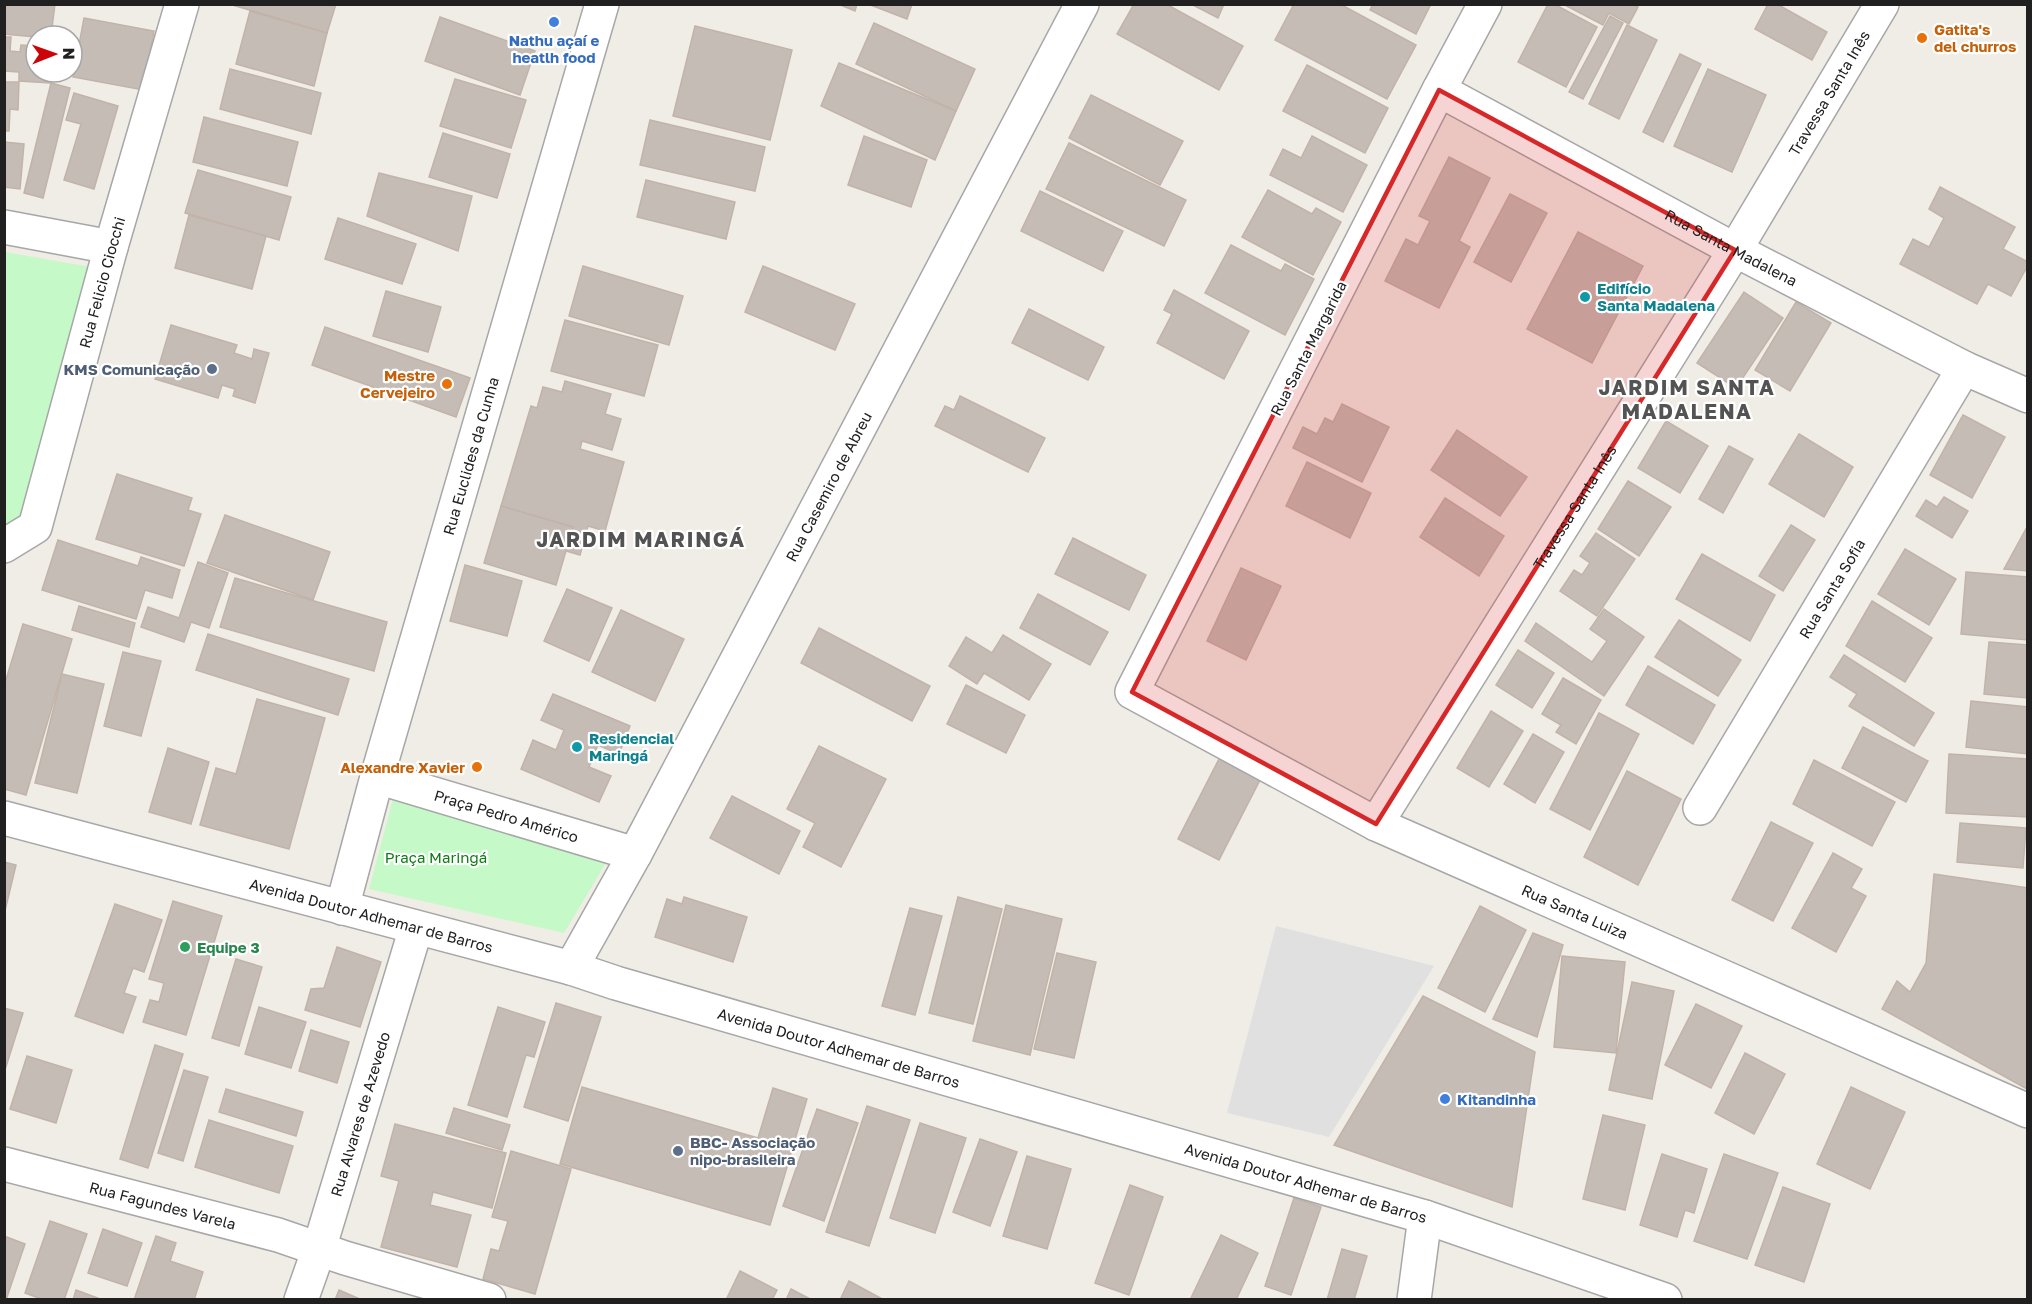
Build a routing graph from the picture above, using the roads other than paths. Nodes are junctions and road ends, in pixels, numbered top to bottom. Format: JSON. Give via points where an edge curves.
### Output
{"nodes":[{"id":1,"x":182,"y":4,"type":"edge"},
{"id":2,"x":602,"y":4,"type":"edge"},
{"id":3,"x":1082,"y":4,"type":"edge"},
{"id":4,"x":1485,"y":4,"type":"edge"},
{"id":5,"x":1882,"y":4,"type":"edge"},
{"id":6,"x":1439,"y":90,"type":"junction"},
{"id":7,"x":4,"y":227,"type":"edge"},
{"id":8,"x":111,"y":247,"type":"junction"},
{"id":9,"x":1735,"y":250,"type":"junction"},
{"id":10,"x":1964,"y":368,"type":"junction"},
{"id":11,"x":2028,"y":396,"type":"edge"},
{"id":12,"x":4,"y":546,"type":"edge"},
{"id":13,"x":1132,"y":692,"type":"joint"},
{"id":14,"x":377,"y":777,"type":"junction"},
{"id":15,"x":1700,"y":808,"type":"dead end"},
{"id":16,"x":4,"y":818,"type":"edge"},
{"id":17,"x":1376,"y":824,"type":"junction"},
{"id":18,"x":635,"y":854,"type":"junction"},
{"id":19,"x":342,"y":908,"type":"junction"},
{"id":20,"x":416,"y":928,"type":"junction"},
{"id":21,"x":571,"y":968,"type":"junction"},
{"id":22,"x":2028,"y":1111,"type":"edge"},
{"id":23,"x":4,"y":1164,"type":"edge"},
{"id":24,"x":1425,"y":1217,"type":"junction"},
{"id":25,"x":319,"y":1249,"type":"junction"},
{"id":26,"x":301,"y":1299,"type":"edge"},
{"id":27,"x":489,"y":1299,"type":"edge"},
{"id":28,"x":1414,"y":1299,"type":"edge"},
{"id":29,"x":1665,"y":1299,"type":"edge"}],
"edges":[{"from":1,"to":8,"type":"street","name":"Rua Felicio Ciocchi"},
{"from":2,"to":14,"type":"street","name":"Rua Euclides da Cunha"},
{"from":3,"to":18,"type":"street","name":"Rua Casemiro de Abreu"},
{"from":4,"to":6,"type":"street","name":"Rua Santa Margarida"},
{"from":5,"to":9,"type":"street","name":"Travessa Santa Inês"},
{"from":6,"to":9,"type":"street","name":"Rua Santa Madalena"},
{"from":6,"to":13,"type":"street","name":"Rua Santa Margarida"},
{"from":7,"to":8,"type":"street"},
{"from":8,"to":12,"type":"street","name":"Rua Felicio Ciocchi","via":[[35,527]]},
{"from":9,"to":10,"type":"street","name":"Rua Santa Madalena"},
{"from":9,"to":17,"type":"street","name":"Travessa Santa Inês"},
{"from":10,"to":11,"type":"street","name":"Rua Santa Madalena"},
{"from":10,"to":15,"type":"street","name":"Rua Santa Sofia"},
{"from":13,"to":17,"type":"street","name":"Rua Santa Luiza"},
{"from":14,"to":18,"type":"street","name":"Praça Pedro Américo"},
{"from":14,"to":19,"type":"street","name":"Rua Euclides da Cunha"},
{"from":16,"to":19,"type":"street","name":"Avenida Doutor Adhemar de Barros"},
{"from":17,"to":22,"type":"street","name":"Rua Santa Luiza"},
{"from":18,"to":21,"type":"street","name":"Rua Casemiro de Abreu"},
{"from":19,"to":20,"type":"street","name":"Avenida Doutor Adhemar de Barros"},
{"from":20,"to":21,"type":"street","name":"Avenida Doutor Adhemar de Barros"},
{"from":20,"to":25,"type":"street","name":"Rua Alvares de Azevedo"},
{"from":21,"to":24,"type":"street","name":"Avenida Doutor Adhemar de Barros"},
{"from":23,"to":25,"type":"street","name":"Rua Fagundes Varela"},
{"from":24,"to":28,"type":"street"},
{"from":24,"to":29,"type":"street","name":"Avenida Doutor Adhemar de Barros"},
{"from":25,"to":26,"type":"street","name":"Rua Alvares de Azevedo"},
{"from":25,"to":27,"type":"street","name":"Rua Fagundes Varela"}]}
